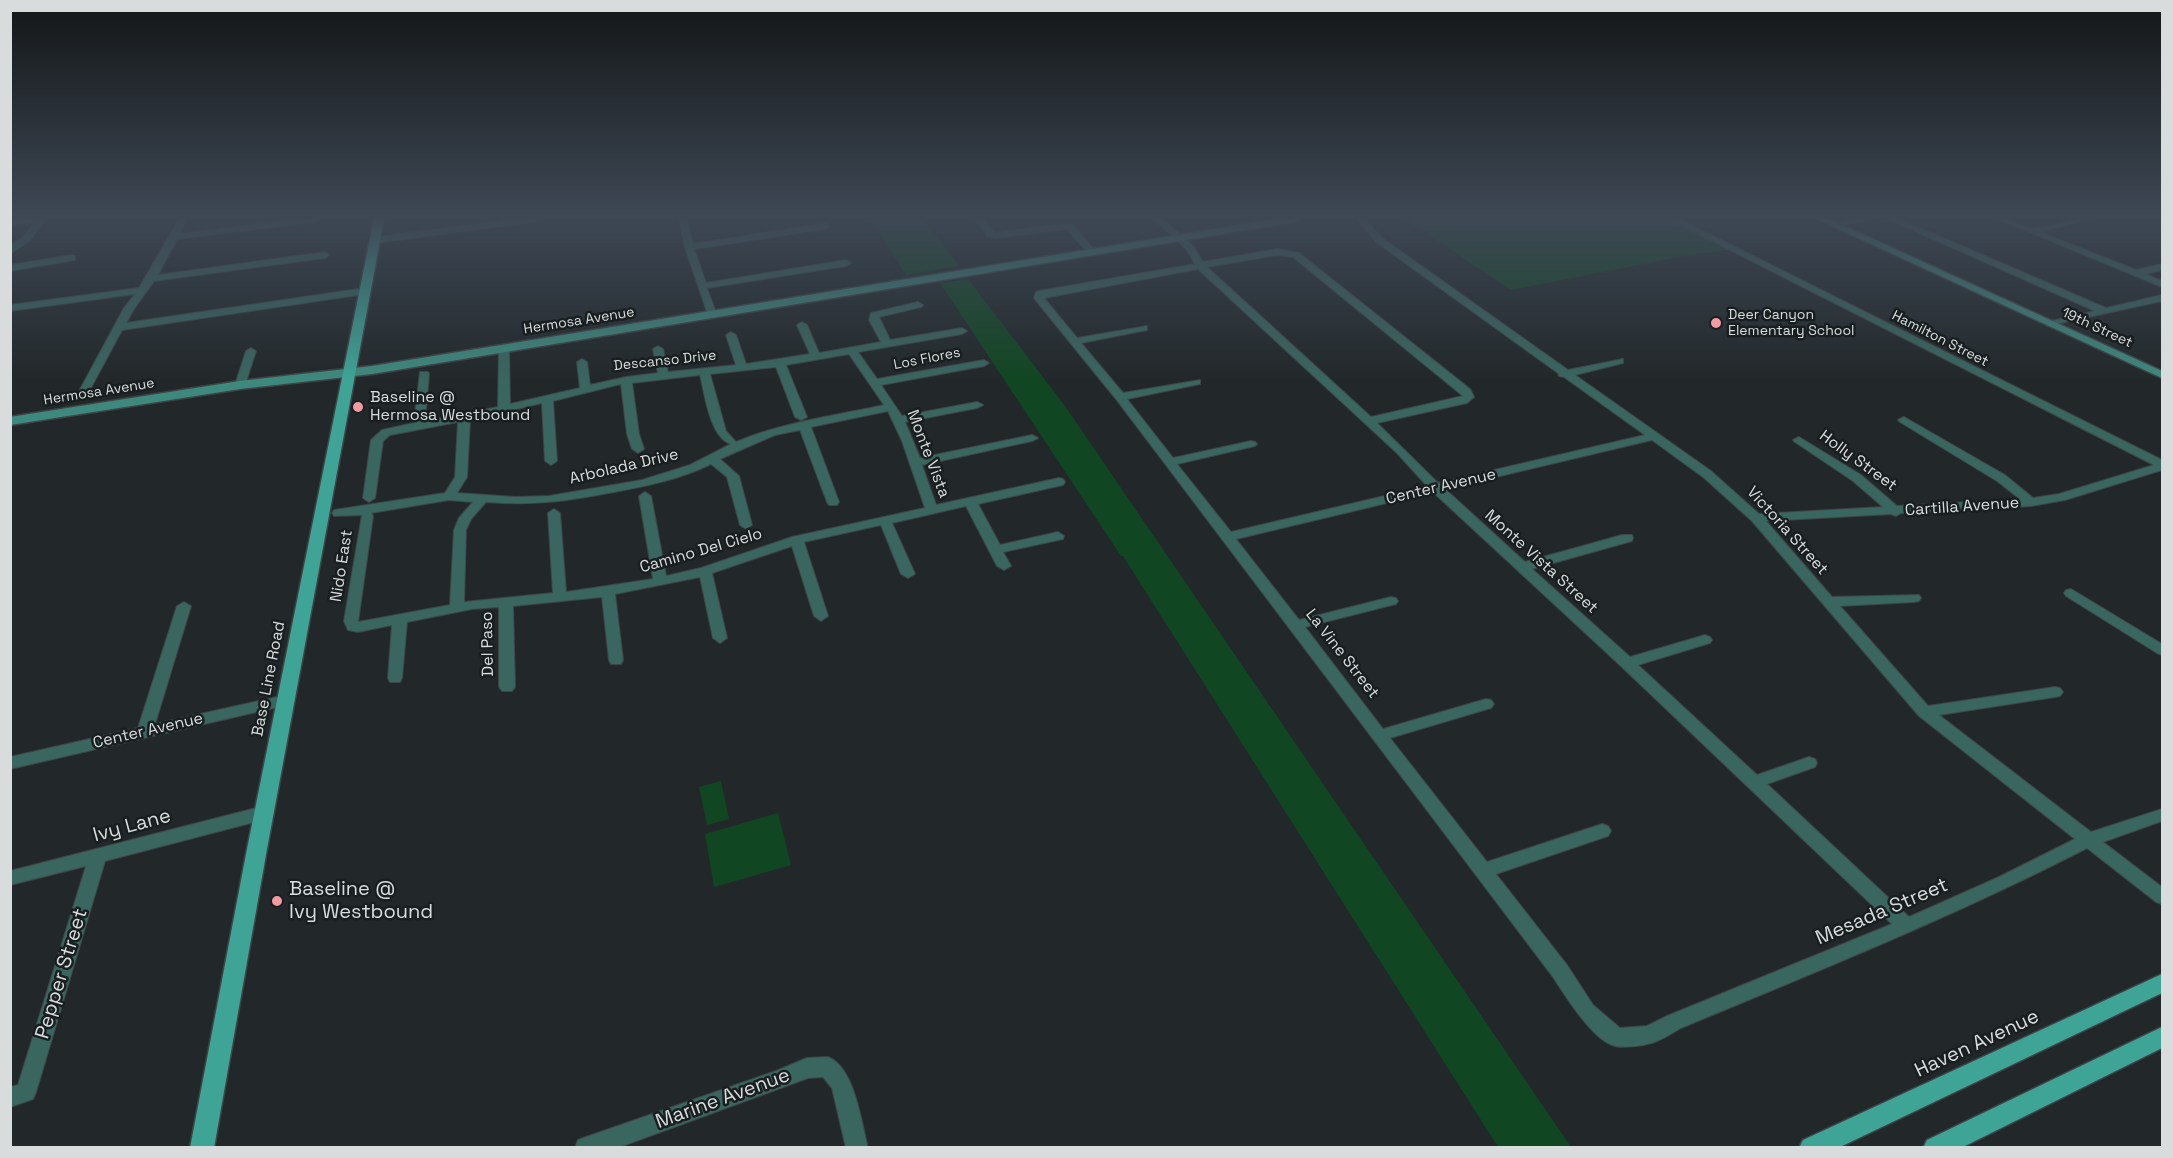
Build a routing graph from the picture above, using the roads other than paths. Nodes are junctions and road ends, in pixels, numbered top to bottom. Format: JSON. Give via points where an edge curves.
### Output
{"nodes":[{"id":1,"x":154,"y":273,"type":"edge"},
{"id":2,"x":194,"y":273,"type":"edge"},
{"id":3,"x":369,"y":273,"type":"edge"},
{"id":4,"x":698,"y":273,"type":"edge"},
{"id":5,"x":783,"y":273,"type":"edge"},
{"id":6,"x":961,"y":273,"type":"edge"},
{"id":7,"x":1160,"y":273,"type":"edge"},
{"id":8,"x":1209,"y":273,"type":"edge"},
{"id":9,"x":1318,"y":273,"type":"edge"},
{"id":10,"x":1424,"y":273,"type":"edge"},
{"id":11,"x":1781,"y":273,"type":"edge"},
{"id":12,"x":1940,"y":273,"type":"edge"},
{"id":13,"x":2016,"y":273,"type":"edge"},
{"id":14,"x":2136,"y":273,"type":"edge"},
{"id":15,"x":151,"y":279,"type":"junction"},
{"id":16,"x":2163,"y":284,"type":"edge"},
{"id":17,"x":702,"y":286,"type":"junction"},
{"id":18,"x":144,"y":290,"type":"junction"},
{"id":19,"x":365,"y":291,"type":"junction"},
{"id":20,"x":2163,"y":298,"type":"edge"},
{"id":21,"x":918,"y":305,"type":"dead end"},
{"id":22,"x":10,"y":308,"type":"edge"},
{"id":23,"x":2106,"y":312,"type":"junction"},
{"id":24,"x":711,"y":313,"type":"junction"},
{"id":25,"x":802,"y":324,"type":"dead end"},
{"id":26,"x":2051,"y":324,"type":"junction"},
{"id":27,"x":120,"y":327,"type":"junction"},
{"id":28,"x":1143,"y":328,"type":"dead end"},
{"id":29,"x":962,"y":331,"type":"dead end"},
{"id":30,"x":731,"y":335,"type":"dead end"},
{"id":31,"x":1075,"y":341,"type":"junction"},
{"id":32,"x":887,"y":344,"type":"junction"},
{"id":33,"x":658,"y":350,"type":"dead end"},
{"id":34,"x":852,"y":350,"type":"junction"},
{"id":35,"x":251,"y":351,"type":"dead end"},
{"id":36,"x":504,"y":352,"type":"junction"},
{"id":37,"x":816,"y":357,"type":"junction"},
{"id":38,"x":582,"y":362,"type":"dead end"},
{"id":39,"x":1619,"y":362,"type":"dead end"},
{"id":40,"x":780,"y":363,"type":"junction"},
{"id":41,"x":984,"y":363,"type":"dead end"},
{"id":42,"x":742,"y":368,"type":"junction"},
{"id":43,"x":704,"y":371,"type":"junction"},
{"id":44,"x":349,"y":372,"type":"junction"},
{"id":45,"x":424,"y":374,"type":"dead end"},
{"id":46,"x":663,"y":374,"type":"junction"},
{"id":47,"x":1563,"y":374,"type":"junction"},
{"id":48,"x":2163,"y":375,"type":"edge"},
{"id":49,"x":626,"y":380,"type":"junction"},
{"id":50,"x":1196,"y":382,"type":"dead end"},
{"id":51,"x":875,"y":384,"type":"junction"},
{"id":52,"x":240,"y":385,"type":"junction"},
{"id":53,"x":585,"y":388,"type":"junction"},
{"id":54,"x":82,"y":394,"type":"dead end"},
{"id":55,"x":1120,"y":397,"type":"junction"},
{"id":56,"x":547,"y":398,"type":"junction"},
{"id":57,"x":977,"y":405,"type":"dead end"},
{"id":58,"x":892,"y":407,"type":"junction"},
{"id":59,"x":504,"y":409,"type":"junction"},
{"id":60,"x":464,"y":418,"type":"junction"},
{"id":61,"x":899,"y":420,"type":"junction"},
{"id":62,"x":1904,"y":420,"type":"dead end"},
{"id":63,"x":10,"y":421,"type":"edge"},
{"id":64,"x":802,"y":421,"type":"junction"},
{"id":65,"x":1369,"y":422,"type":"junction"},
{"id":66,"x":419,"y":426,"type":"junction"},
{"id":67,"x":1654,"y":436,"type":"junction"},
{"id":68,"x":1032,"y":438,"type":"dead end"},
{"id":69,"x":1798,"y":440,"type":"dead end"},
{"id":70,"x":731,"y":441,"type":"dead end"},
{"id":71,"x":1251,"y":444,"type":"dead end"},
{"id":72,"x":638,"y":449,"type":"dead end"},
{"id":73,"x":712,"y":459,"type":"junction"},
{"id":74,"x":551,"y":461,"type":"dead end"},
{"id":75,"x":915,"y":462,"type":"junction"},
{"id":76,"x":1169,"y":462,"type":"junction"},
{"id":77,"x":2163,"y":465,"type":"edge"},
{"id":78,"x":1059,"y":482,"type":"dead end"},
{"id":79,"x":1436,"y":488,"type":"junction"},
{"id":80,"x":449,"y":496,"type":"junction"},
{"id":81,"x":645,"y":496,"type":"dead end"},
{"id":82,"x":369,"y":498,"type":"dead end"},
{"id":83,"x":482,"y":499,"type":"junction"},
{"id":84,"x":970,"y":501,"type":"junction"},
{"id":85,"x":833,"y":502,"type":"dead end"},
{"id":86,"x":2031,"y":502,"type":"junction"},
{"id":87,"x":932,"y":510,"type":"junction"},
{"id":88,"x":1896,"y":512,"type":"junction"},
{"id":89,"x":338,"y":513,"type":"junction"},
{"id":90,"x":554,"y":513,"type":"dead end"},
{"id":91,"x":322,"y":516,"type":"junction"},
{"id":92,"x":367,"y":516,"type":"dead end"},
{"id":93,"x":1756,"y":518,"type":"junction"},
{"id":94,"x":885,"y":520,"type":"junction"},
{"id":95,"x":746,"y":525,"type":"dead end"},
{"id":96,"x":1058,"y":536,"type":"dead end"},
{"id":97,"x":1228,"y":537,"type":"junction"},
{"id":98,"x":1627,"y":538,"type":"dead end"},
{"id":99,"x":797,"y":540,"type":"junction"},
{"id":100,"x":996,"y":550,"type":"junction"},
{"id":101,"x":1004,"y":566,"type":"dead end"},
{"id":102,"x":1523,"y":567,"type":"junction"},
{"id":103,"x":705,"y":571,"type":"junction"},
{"id":104,"x":908,"y":574,"type":"dead end"},
{"id":105,"x":660,"y":582,"type":"junction"},
{"id":106,"x":608,"y":592,"type":"junction"},
{"id":107,"x":2071,"y":593,"type":"dead end"},
{"id":108,"x":560,"y":597,"type":"junction"},
{"id":109,"x":1914,"y":598,"type":"dead end"},
{"id":110,"x":506,"y":601,"type":"junction"},
{"id":111,"x":1391,"y":601,"type":"dead end"},
{"id":112,"x":1830,"y":602,"type":"junction"},
{"id":113,"x":184,"y":606,"type":"dead end"},
{"id":114,"x":457,"y":607,"type":"junction"},
{"id":115,"x":821,"y":616,"type":"dead end"},
{"id":116,"x":400,"y":619,"type":"junction"},
{"id":117,"x":351,"y":621,"type":"joint"},
{"id":118,"x":1296,"y":625,"type":"junction"},
{"id":119,"x":720,"y":638,"type":"dead end"},
{"id":120,"x":1705,"y":640,"type":"dead end"},
{"id":121,"x":2163,"y":651,"type":"edge"},
{"id":122,"x":616,"y":660,"type":"dead end"},
{"id":123,"x":1627,"y":663,"type":"junction"},
{"id":124,"x":395,"y":678,"type":"dead end"},
{"id":125,"x":507,"y":687,"type":"dead end"},
{"id":126,"x":2055,"y":692,"type":"dead end"},
{"id":127,"x":286,"y":700,"type":"junction"},
{"id":128,"x":1486,"y":704,"type":"dead end"},
{"id":129,"x":1924,"y":712,"type":"junction"},
{"id":130,"x":145,"y":732,"type":"junction"},
{"id":131,"x":1381,"y":735,"type":"junction"},
{"id":132,"x":10,"y":763,"type":"edge"},
{"id":133,"x":1809,"y":763,"type":"dead end"},
{"id":134,"x":1755,"y":782,"type":"junction"},
{"id":135,"x":264,"y":813,"type":"junction"},
{"id":136,"x":2163,"y":815,"type":"edge"},
{"id":137,"x":1602,"y":831,"type":"dead end"},
{"id":138,"x":2088,"y":840,"type":"junction"},
{"id":139,"x":98,"y":856,"type":"junction"},
{"id":140,"x":1484,"y":871,"type":"junction"},
{"id":141,"x":10,"y":878,"type":"edge"},
{"id":142,"x":2163,"y":897,"type":"edge"},
{"id":143,"x":1907,"y":926,"type":"junction"},
{"id":144,"x":2163,"y":983,"type":"edge"},
{"id":145,"x":1616,"y":1037,"type":"joint"},
{"id":146,"x":2163,"y":1037,"type":"edge"},
{"id":147,"x":18,"y":1095,"type":"edge"},
{"id":148,"x":202,"y":1148,"type":"edge"},
{"id":149,"x":585,"y":1148,"type":"edge"},
{"id":150,"x":857,"y":1148,"type":"edge"},
{"id":151,"x":1811,"y":1148,"type":"edge"},
{"id":152,"x":1935,"y":1148,"type":"edge"}],
"edges":[{"from":1,"to":15,"type":"street"},
{"from":2,"to":15,"type":"street"},
{"from":3,"to":19,"type":"main road","name":"Base Line Road"},
{"from":4,"to":17,"type":"street"},
{"from":5,"to":17,"type":"street"},
{"from":6,"to":24,"type":"street","name":"Hermosa Avenue"},
{"from":7,"to":31,"type":"street","name":"La Vine Street","via":[[1039,294]]},
{"from":8,"to":65,"type":"street","name":"Monte Vista Street"},
{"from":9,"to":65,"type":"street","via":[[1469,397]]},
{"from":10,"to":47,"type":"street","name":"Victoria Street"},
{"from":11,"to":77,"type":"street","name":"Hamilton Street"},
{"from":12,"to":26,"type":"street","name":"19th Street"},
{"from":13,"to":23,"type":"street"},
{"from":14,"to":16,"type":"street"},
{"from":15,"to":18,"type":"street"},
{"from":17,"to":24,"type":"street"},
{"from":18,"to":22,"type":"street"},
{"from":18,"to":27,"type":"street"},
{"from":19,"to":27,"type":"street"},
{"from":19,"to":44,"type":"main road","name":"Base Line Road"},
{"from":20,"to":23,"type":"street"},
{"from":21,"to":32,"type":"street","via":[[874,315]]},
{"from":23,"to":26,"type":"street"},
{"from":24,"to":36,"type":"street","name":"Hermosa Avenue"},
{"from":25,"to":37,"type":"street"},
{"from":26,"to":48,"type":"street","name":"19th Street"},
{"from":27,"to":54,"type":"street"},
{"from":28,"to":31,"type":"street"},
{"from":29,"to":32,"type":"street","name":"Descanso Drive"},
{"from":30,"to":42,"type":"street"},
{"from":31,"to":55,"type":"street","name":"La Vine Street"},
{"from":32,"to":34,"type":"street","name":"Descanso Drive"},
{"from":33,"to":46,"type":"street"},
{"from":34,"to":37,"type":"street","name":"Descanso Drive"},
{"from":34,"to":51,"type":"street","name":"Monte Vista"},
{"from":35,"to":52,"type":"street"},
{"from":36,"to":44,"type":"street","name":"Hermosa Avenue"},
{"from":36,"to":59,"type":"street"},
{"from":37,"to":40,"type":"street","name":"Descanso Drive"},
{"from":38,"to":53,"type":"street"},
{"from":39,"to":47,"type":"street"},
{"from":40,"to":42,"type":"street","name":"Descanso Drive"},
{"from":40,"to":64,"type":"street"},
{"from":41,"to":51,"type":"street","name":"Los Flores"},
{"from":42,"to":43,"type":"street","name":"Descanso Drive"},
{"from":43,"to":46,"type":"street","name":"Descanso Drive"},
{"from":43,"to":70,"type":"street","via":[[721,432]]},
{"from":44,"to":52,"type":"street","name":"Hermosa Avenue"},
{"from":44,"to":91,"type":"main road","name":"Base Line Road"},
{"from":45,"to":66,"type":"street"},
{"from":46,"to":49,"type":"street","name":"Descanso Drive"},
{"from":47,"to":67,"type":"street","name":"Victoria Street"},
{"from":49,"to":53,"type":"street","name":"Descanso Drive"},
{"from":49,"to":72,"type":"street"},
{"from":50,"to":55,"type":"street"},
{"from":51,"to":58,"type":"street","name":"Monte Vista"},
{"from":52,"to":63,"type":"street","name":"Hermosa Avenue"},
{"from":53,"to":56,"type":"street","name":"Descanso Drive"},
{"from":55,"to":76,"type":"street","name":"La Vine Street"},
{"from":56,"to":59,"type":"street","name":"Descanso Drive"},
{"from":56,"to":74,"type":"street"},
{"from":57,"to":61,"type":"street"},
{"from":58,"to":61,"type":"street","name":"Monte Vista"},
{"from":58,"to":64,"type":"street","name":"Arbolada Drive"},
{"from":59,"to":60,"type":"street","name":"Descanso Drive"},
{"from":60,"to":66,"type":"street","name":"Descanso Drive"},
{"from":60,"to":80,"type":"street","via":[[461,477]]},
{"from":61,"to":75,"type":"street","name":"Monte Vista"},
{"from":62,"to":86,"type":"street","via":[[2001,478]]},
{"from":64,"to":73,"type":"street","name":"Arbolada Drive"},
{"from":64,"to":85,"type":"street"},
{"from":65,"to":79,"type":"street","name":"Monte Vista Street"},
{"from":66,"to":82,"type":"street","name":"Descanso Drive","via":[[387,432],[377,440]]},
{"from":67,"to":79,"type":"street","name":"Center Avenue"},
{"from":67,"to":93,"type":"street","name":"Victoria Street","via":[[1707,474]]},
{"from":68,"to":75,"type":"street"},
{"from":69,"to":88,"type":"street","name":"Holly Street","via":[[1857,478]]},
{"from":71,"to":76,"type":"street"},
{"from":73,"to":83,"type":"street","name":"Arbolada Drive","via":[[662,478],[560,499]]},
{"from":73,"to":95,"type":"street","via":[[733,476]]},
{"from":75,"to":87,"type":"street","name":"Monte Vista"},
{"from":76,"to":97,"type":"street","name":"La Vine Street"},
{"from":77,"to":86,"type":"street","name":"Cartilla Avenue","via":[[2061,497]]},
{"from":78,"to":84,"type":"street","name":"Camino Del Cielo"},
{"from":79,"to":97,"type":"street","name":"Center Avenue"},
{"from":79,"to":102,"type":"street","name":"Monte Vista Street"},
{"from":80,"to":83,"type":"street","name":"Arbolada Drive"},
{"from":80,"to":89,"type":"street","name":"Arbolada Drive"},
{"from":80,"to":89,"type":"street","via":[[408,497]]},
{"from":81,"to":105,"type":"street"},
{"from":83,"to":114,"type":"street","via":[[459,530]]},
{"from":84,"to":87,"type":"street","name":"Camino Del Cielo"},
{"from":84,"to":100,"type":"street"},
{"from":86,"to":88,"type":"street","name":"Cartilla Avenue"},
{"from":87,"to":94,"type":"street","name":"Camino Del Cielo"},
{"from":88,"to":93,"type":"street","name":"Cartilla Avenue"},
{"from":89,"to":91,"type":"street"},
{"from":90,"to":108,"type":"street"},
{"from":91,"to":127,"type":"main road","name":"Base Line Road"},
{"from":92,"to":117,"type":"street","name":"Nido East"},
{"from":93,"to":112,"type":"street","name":"Victoria Street"},
{"from":94,"to":99,"type":"street","name":"Camino Del Cielo"},
{"from":94,"to":104,"type":"street"},
{"from":96,"to":100,"type":"street"},
{"from":97,"to":118,"type":"street","name":"La Vine Street"},
{"from":98,"to":102,"type":"street"},
{"from":99,"to":103,"type":"street","name":"Camino Del Cielo"},
{"from":99,"to":115,"type":"street"},
{"from":100,"to":101,"type":"street"},
{"from":102,"to":123,"type":"street","name":"Monte Vista Street"},
{"from":103,"to":105,"type":"street","name":"Camino Del Cielo"},
{"from":103,"to":119,"type":"street"},
{"from":105,"to":106,"type":"street","name":"Camino Del Cielo"},
{"from":106,"to":108,"type":"street","name":"Camino Del Cielo"},
{"from":106,"to":122,"type":"street"},
{"from":107,"to":121,"type":"street"},
{"from":108,"to":110,"type":"street","name":"Camino Del Cielo"},
{"from":109,"to":112,"type":"street"},
{"from":110,"to":114,"type":"street","name":"Camino Del Cielo"},
{"from":110,"to":125,"type":"street","name":"Del Paso"},
{"from":111,"to":118,"type":"street"},
{"from":112,"to":129,"type":"street","name":"Victoria Street"},
{"from":113,"to":130,"type":"street"},
{"from":114,"to":116,"type":"street","name":"Camino Del Cielo"},
{"from":116,"to":117,"type":"street","name":"Camino Del Cielo","via":[[358,627],[353,627]]},
{"from":116,"to":124,"type":"street"},
{"from":118,"to":131,"type":"street","name":"La Vine Street"},
{"from":120,"to":123,"type":"street"},
{"from":123,"to":134,"type":"street","name":"Monte Vista Street"},
{"from":126,"to":129,"type":"street"},
{"from":127,"to":130,"type":"street","name":"Center Avenue"},
{"from":127,"to":135,"type":"main road","name":"Base Line Road"},
{"from":128,"to":131,"type":"street"},
{"from":129,"to":138,"type":"street","name":"Victoria Street"},
{"from":130,"to":132,"type":"street","name":"Center Avenue"},
{"from":131,"to":140,"type":"street","name":"La Vine Street"},
{"from":133,"to":134,"type":"street"},
{"from":134,"to":143,"type":"street","name":"Monte Vista Street"},
{"from":135,"to":139,"type":"street","name":"Ivy Lane"},
{"from":135,"to":148,"type":"main road","name":"Base Line Road"},
{"from":136,"to":138,"type":"street","name":"Mesada Street"},
{"from":137,"to":140,"type":"street"},
{"from":138,"to":142,"type":"street","name":"Victoria Street"},
{"from":138,"to":143,"type":"street","name":"Mesada Street"},
{"from":139,"to":141,"type":"street","name":"Ivy Lane"},
{"from":139,"to":147,"type":"street","name":"Pepper Street"},
{"from":140,"to":145,"type":"street","name":"La Vine Street","via":[[1560,970],[1586,1011]]},
{"from":143,"to":145,"type":"street","name":"Mesada Street","via":[[1649,1035]]},
{"from":144,"to":151,"type":"main road","name":"Haven Avenue"},
{"from":146,"to":152,"type":"main road"},
{"from":149,"to":150,"type":"street","name":"Marine Avenue","via":[[807,1068],[828,1067],[841,1084]]}]}
